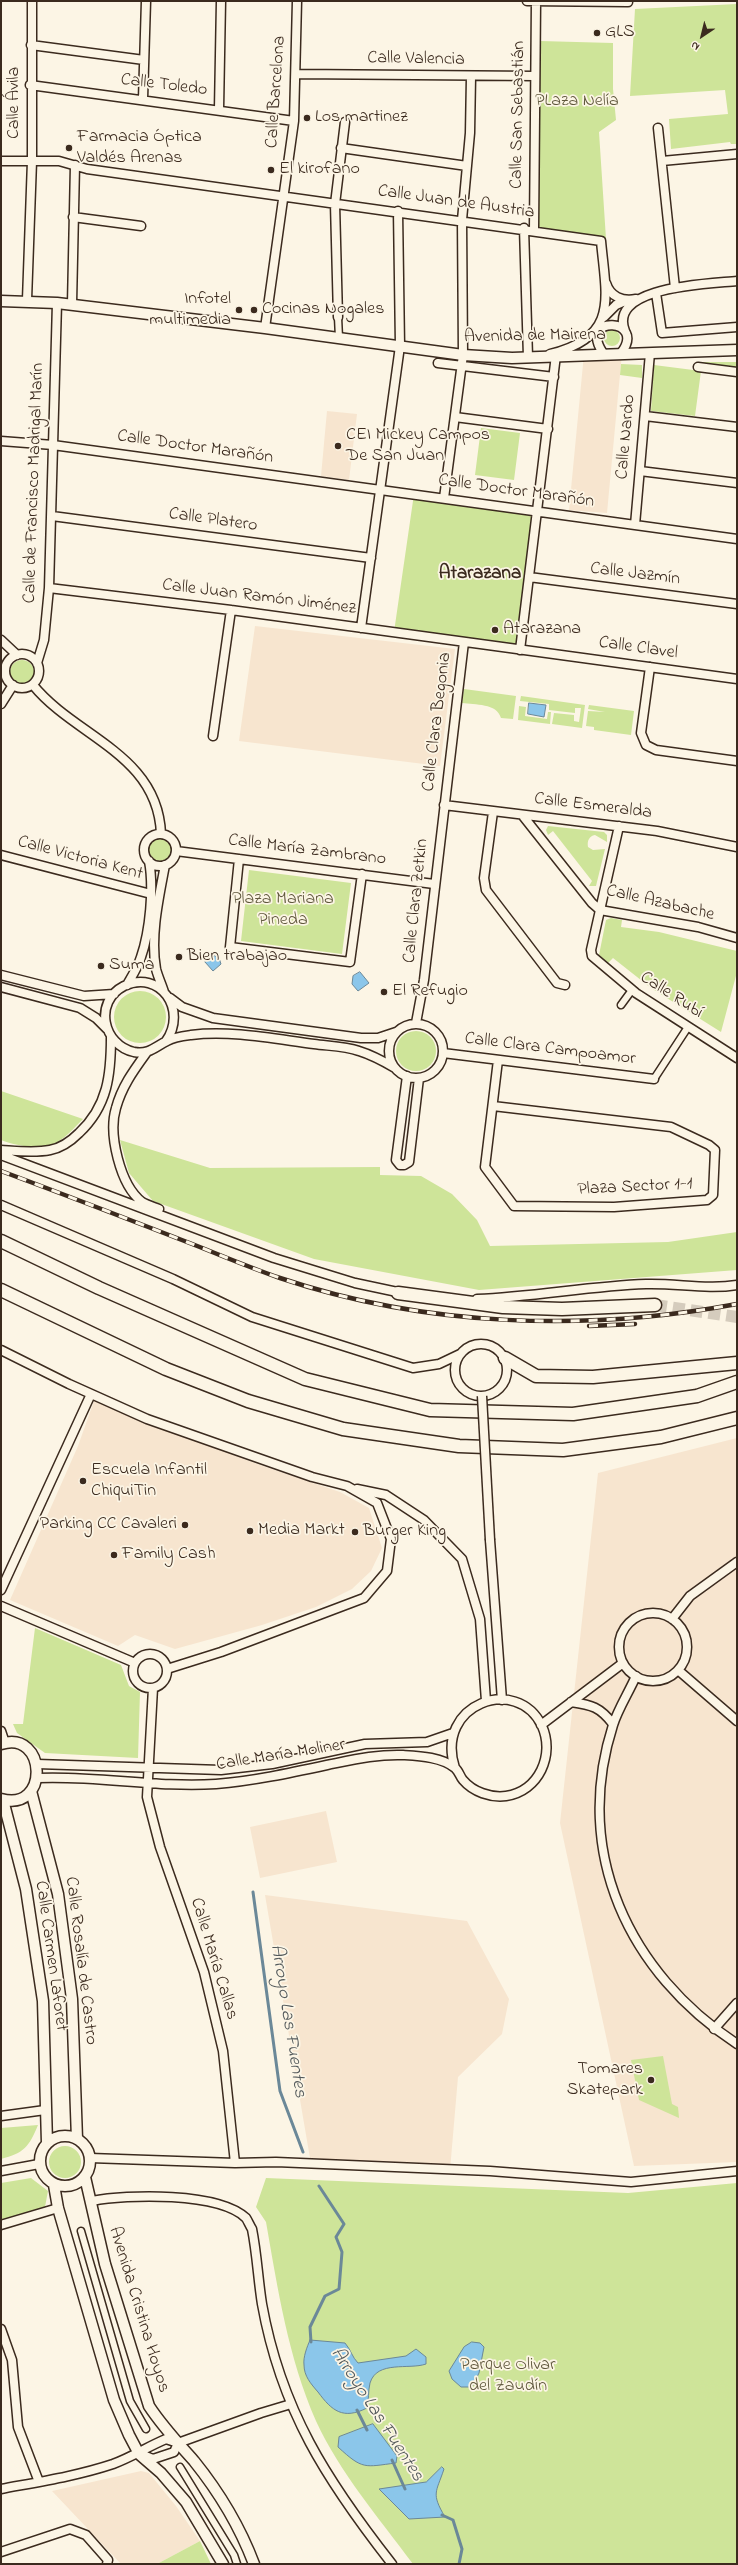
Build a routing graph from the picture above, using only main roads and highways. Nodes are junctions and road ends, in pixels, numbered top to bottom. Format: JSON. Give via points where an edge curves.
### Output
{"nodes":[{"id":1,"x":1,"y":1241,"type":"edge"},
{"id":2,"x":1,"y":1290,"type":"edge"},
{"id":3,"x":398,"y":1293,"type":"road end"},
{"id":4,"x":1,"y":1295,"type":"edge"},
{"id":5,"x":655,"y":1305,"type":"tunnel mouth"},
{"id":6,"x":42,"y":1309,"type":"junction"},
{"id":7,"x":505,"y":1358,"type":"road end"},
{"id":8,"x":737,"y":1362,"type":"edge"},
{"id":9,"x":737,"y":1382,"type":"edge"},
{"id":10,"x":737,"y":1418,"type":"edge"}],
"edges":[{"from":1,"to":9,"type":"main road","via":[[99,1288],[305,1379],[430,1410],[574,1414],[697,1396]]},
{"from":2,"to":6,"type":"main road"},
{"from":3,"to":5,"type":"main road","via":[[503,1307],[562,1309]]},
{"from":4,"to":6,"type":"main road"},
{"from":6,"to":10,"type":"main road","via":[[180,1374],[248,1401],[343,1429],[459,1446],[564,1450],[660,1437]]},
{"from":7,"to":8,"type":"main road","via":[[536,1376],[593,1377]]}]}
